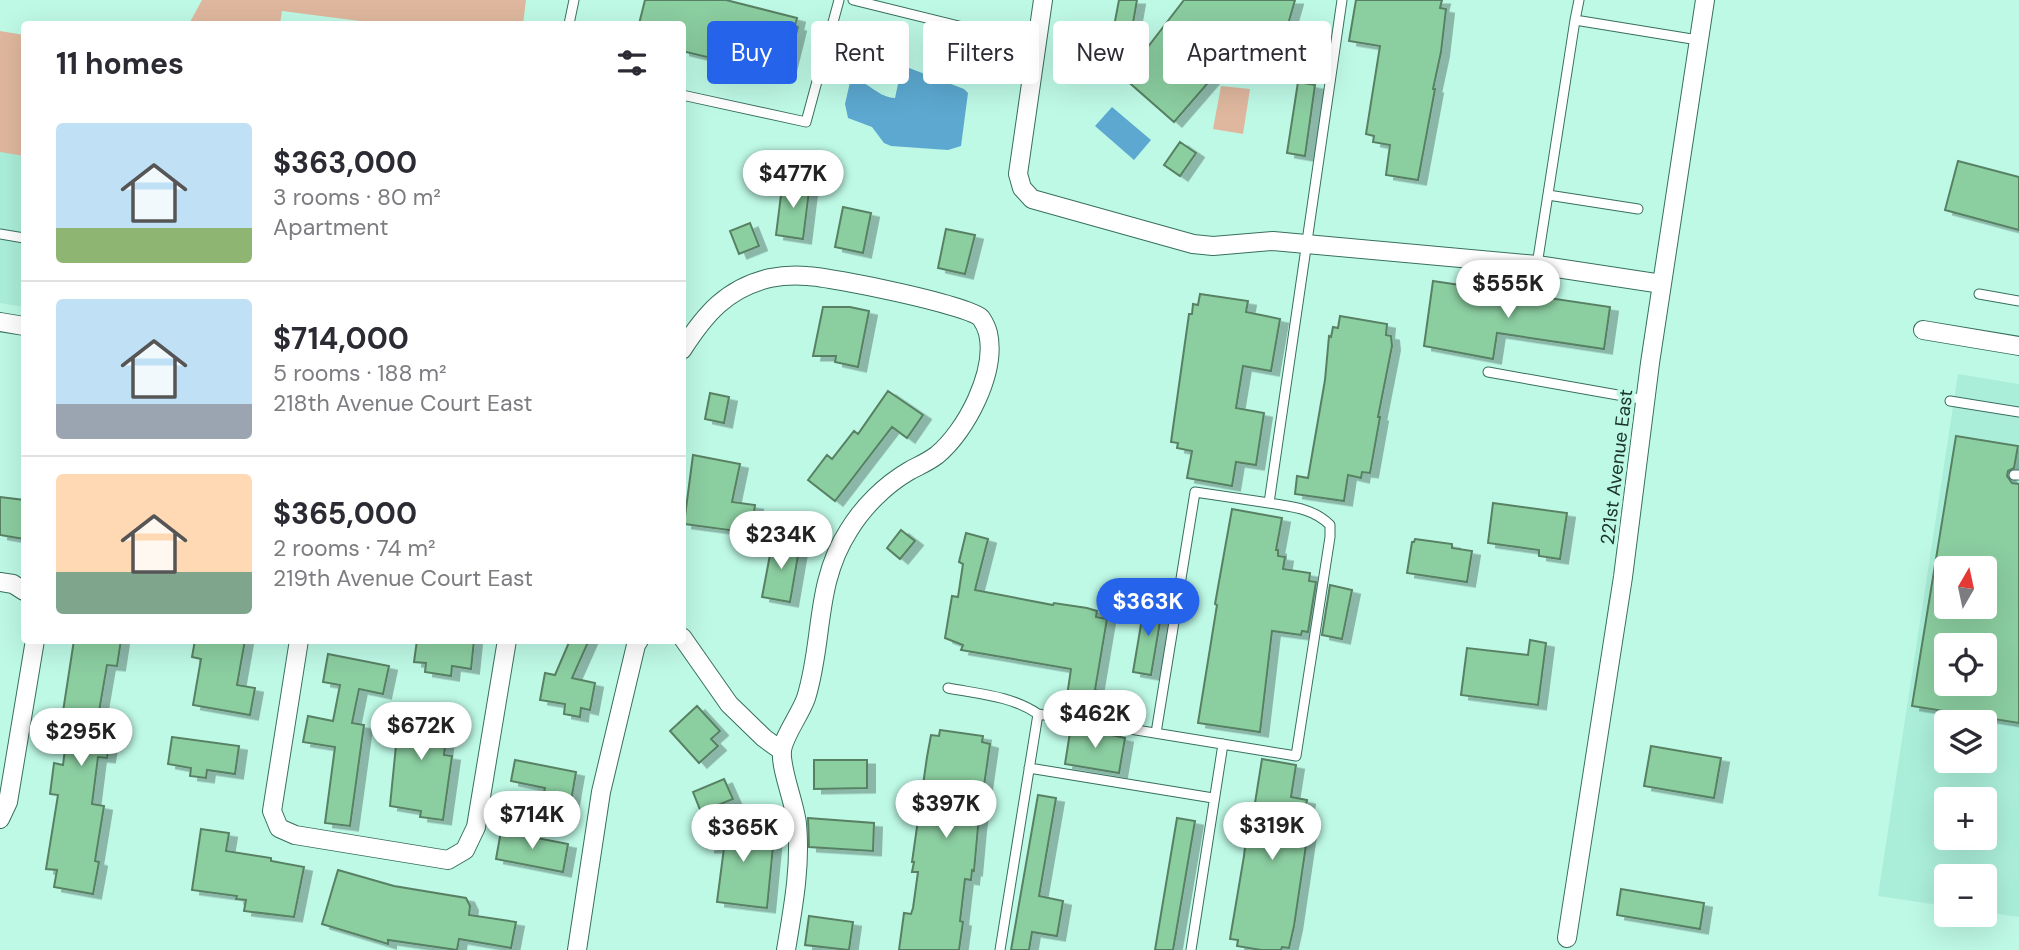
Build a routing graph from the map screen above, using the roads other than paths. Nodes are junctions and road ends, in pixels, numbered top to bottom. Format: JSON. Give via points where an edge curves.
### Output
{"nodes":[{"id":1,"x":574,"y":0,"type":"edge"},
{"id":2,"x":839,"y":0,"type":"edge"},
{"id":3,"x":853,"y":0,"type":"edge"},
{"id":4,"x":1042,"y":0,"type":"edge"},
{"id":5,"x":1342,"y":0,"type":"edge"},
{"id":6,"x":1579,"y":0,"type":"edge"},
{"id":7,"x":1705,"y":0,"type":"edge"},
{"id":8,"x":1575,"y":20,"type":"junction"},
{"id":9,"x":570,"y":21,"type":"edge"},
{"id":10,"x":938,"y":21,"type":"edge"},
{"id":11,"x":1039,"y":22,"type":"edge"},
{"id":12,"x":1699,"y":40,"type":"junction"},
{"id":13,"x":1031,"y":84,"type":"edge"},
{"id":14,"x":686,"y":96,"type":"edge"},
{"id":15,"x":1548,"y":195,"type":"junction"},
{"id":16,"x":1637,"y":209,"type":"dead end"},
{"id":17,"x":0,"y":234,"type":"edge"},
{"id":18,"x":21,"y":238,"type":"edge"},
{"id":19,"x":1306,"y":245,"type":"junction"},
{"id":20,"x":1537,"y":265,"type":"junction"},
{"id":21,"x":1662,"y":284,"type":"junction"},
{"id":22,"x":1979,"y":294,"type":"dead end"},
{"id":23,"x":2019,"y":301,"type":"edge"},
{"id":24,"x":0,"y":322,"type":"edge"},
{"id":25,"x":21,"y":326,"type":"edge"},
{"id":26,"x":1923,"y":330,"type":"dead end"},
{"id":27,"x":686,"y":345,"type":"edge"},
{"id":28,"x":2019,"y":346,"type":"edge"},
{"id":29,"x":1488,"y":372,"type":"dead end"},
{"id":30,"x":1646,"y":400,"type":"junction"},
{"id":31,"x":1950,"y":401,"type":"dead end"},
{"id":32,"x":2019,"y":412,"type":"edge"},
{"id":33,"x":1269,"y":503,"type":"junction"},
{"id":34,"x":0,"y":582,"type":"edge"},
{"id":35,"x":21,"y":589,"type":"edge"},
{"id":36,"x":686,"y":643,"type":"edge"},
{"id":37,"x":34,"y":644,"type":"edge"},
{"id":38,"x":298,"y":644,"type":"edge"},
{"id":39,"x":506,"y":644,"type":"edge"},
{"id":40,"x":637,"y":644,"type":"edge"},
{"id":41,"x":948,"y":688,"type":"dead end"},
{"id":42,"x":1038,"y":715,"type":"junction"},
{"id":43,"x":1156,"y":733,"type":"junction"},
{"id":44,"x":1223,"y":744,"type":"junction"},
{"id":45,"x":782,"y":751,"type":"junction"},
{"id":46,"x":1029,"y":768,"type":"junction"},
{"id":47,"x":1213,"y":798,"type":"junction"},
{"id":48,"x":0,"y":819,"type":"edge"},
{"id":49,"x":1567,"y":939,"type":"dead end"},
{"id":50,"x":576,"y":950,"type":"edge"},
{"id":51,"x":786,"y":950,"type":"edge"},
{"id":52,"x":1000,"y":950,"type":"edge"},
{"id":53,"x":1191,"y":950,"type":"edge"}],
"edges":[{"from":1,"to":9,"type":"lane"},
{"from":2,"to":14,"type":"lane","via":[[806,122]]},
{"from":3,"to":10,"type":"lane"},
{"from":4,"to":11,"type":"street"},
{"from":5,"to":19,"type":"lane"},
{"from":6,"to":8,"type":"lane"},
{"from":7,"to":12,"type":"street","name":"221st Avenue East"},
{"from":8,"to":12,"type":"lane"},
{"from":8,"to":15,"type":"lane"},
{"from":12,"to":21,"type":"street","name":"221st Avenue East"},
{"from":13,"to":19,"type":"street","via":[[1018,174],[1032,199],[1186,243]]},
{"from":15,"to":16,"type":"lane"},
{"from":15,"to":20,"type":"lane"},
{"from":17,"to":18,"type":"lane"},
{"from":19,"to":20,"type":"street"},
{"from":19,"to":33,"type":"lane"},
{"from":20,"to":21,"type":"street"},
{"from":21,"to":30,"type":"street","name":"221st Avenue East"},
{"from":22,"to":23,"type":"lane"},
{"from":24,"to":25,"type":"street"},
{"from":26,"to":28,"type":"street"},
{"from":27,"to":45,"type":"street","via":[[735,290],[771,278],[806,276],[969,311],[981,318],[988,333],[988,362],[981,389],[946,446],[884,489],[848,531],[823,594],[806,699]]},
{"from":29,"to":30,"type":"lane"},
{"from":30,"to":49,"type":"street","name":"221st Avenue East"},
{"from":31,"to":32,"type":"lane"},
{"from":33,"to":43,"type":"lane","via":[[1195,492]]},
{"from":33,"to":44,"type":"lane","via":[[1308,510],[1330,525],[1296,756]]},
{"from":34,"to":35,"type":"street"},
{"from":36,"to":45,"type":"street","via":[[729,705]]},
{"from":37,"to":48,"type":"street","via":[[8,802]]},
{"from":38,"to":39,"type":"street","via":[[272,811],[279,828],[295,835],[448,860],[469,845],[480,807]]},
{"from":40,"to":50,"type":"street","via":[[601,792]]},
{"from":41,"to":42,"type":"lane","via":[[1011,700]]},
{"from":42,"to":43,"type":"lane"},
{"from":42,"to":46,"type":"lane"},
{"from":43,"to":44,"type":"lane"},
{"from":44,"to":47,"type":"lane"},
{"from":45,"to":51,"type":"street","via":[[799,850]]},
{"from":46,"to":47,"type":"lane"},
{"from":46,"to":52,"type":"lane"},
{"from":47,"to":53,"type":"lane"}]}
